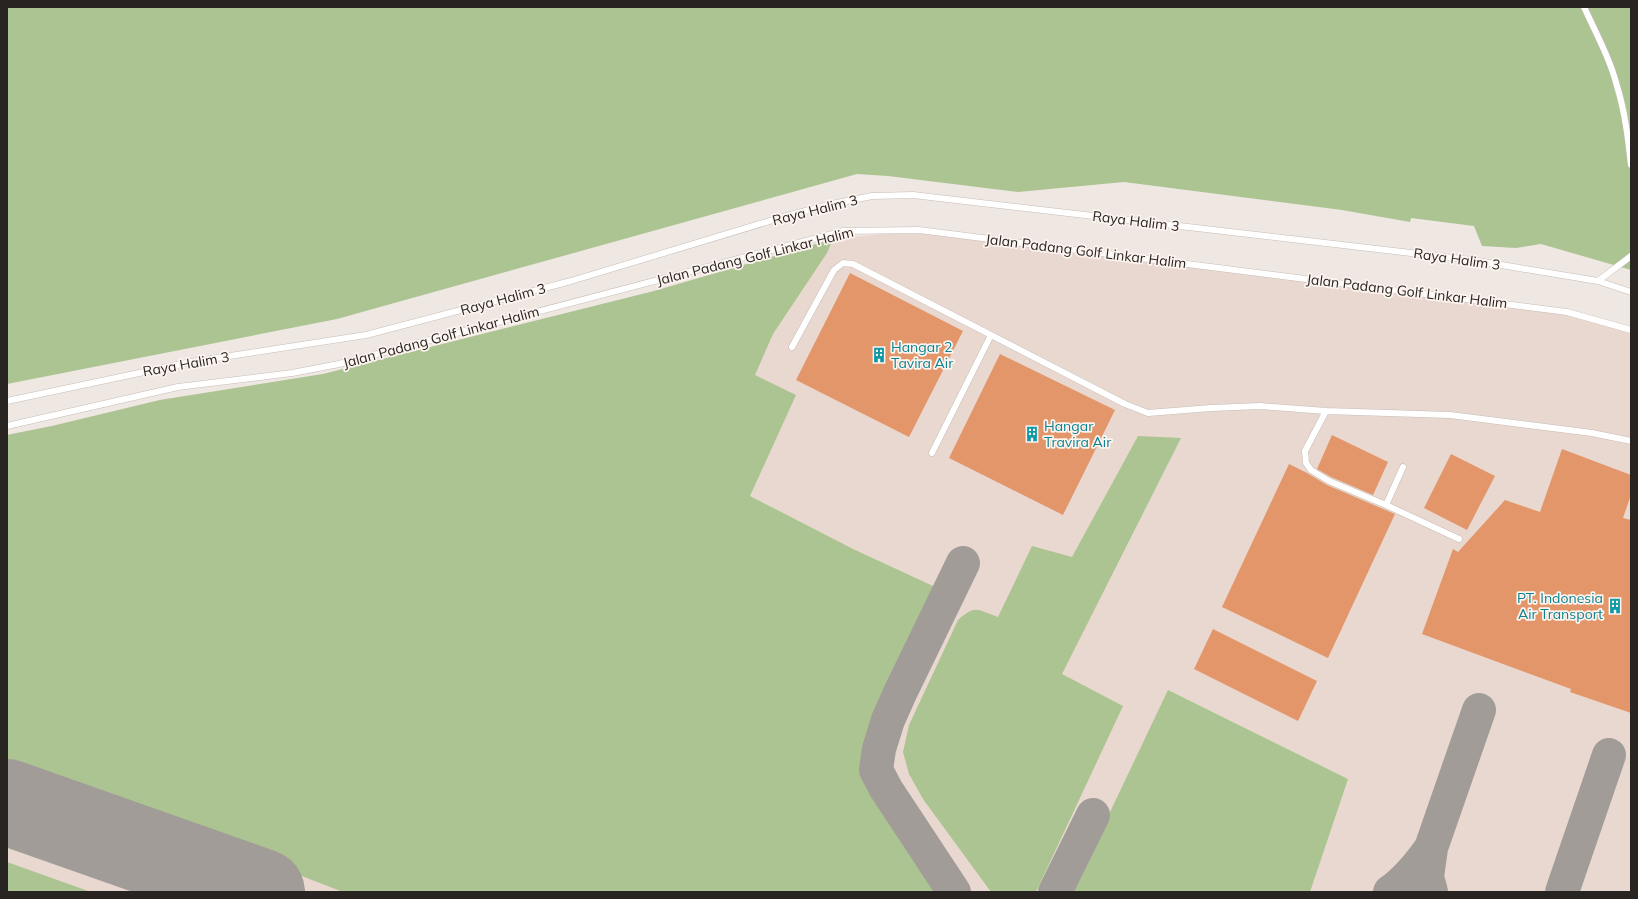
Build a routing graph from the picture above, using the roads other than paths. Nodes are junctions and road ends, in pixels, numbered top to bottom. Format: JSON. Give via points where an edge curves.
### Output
{"nodes":[{"id":1,"x":1584,"y":7,"type":"edge"},
{"id":2,"x":1631,"y":165,"type":"edge"},
{"id":3,"x":1631,"y":256,"type":"edge"},
{"id":4,"x":1598,"y":281,"type":"junction"},
{"id":5,"x":1631,"y":292,"type":"edge"},
{"id":6,"x":1631,"y":330,"type":"edge"},
{"id":7,"x":991,"y":335,"type":"junction"},
{"id":8,"x":792,"y":347,"type":"dead end"},
{"id":9,"x":7,"y":401,"type":"edge"},
{"id":10,"x":1326,"y":410,"type":"junction"},
{"id":11,"x":7,"y":426,"type":"edge"},
{"id":12,"x":1631,"y":440,"type":"edge"},
{"id":13,"x":932,"y":453,"type":"dead end"},
{"id":14,"x":1403,"y":467,"type":"dead end"},
{"id":15,"x":1386,"y":505,"type":"junction"},
{"id":16,"x":1459,"y":539,"type":"dead end"}],
"edges":[{"from":1,"to":2,"type":"lane","via":[[1617,85],[1628,132]]},
{"from":3,"to":4,"type":"lane"},
{"from":4,"to":5,"type":"lane","name":"Raya Halim 3"},
{"from":4,"to":9,"type":"lane","name":"Raya Halim 3","via":[[1456,258],[913,195],[872,196],[783,217],[571,281],[366,335],[191,362]]},
{"from":6,"to":11,"type":"lane","name":"Jalan Padang Golf Linkar Halim","via":[[1567,312],[919,230],[844,231],[338,364],[292,373],[178,387]]},
{"from":7,"to":8,"type":"lane","via":[[853,264],[843,263],[834,270]]},
{"from":7,"to":10,"type":"lane","via":[[1125,404],[1148,413],[1260,406]]},
{"from":7,"to":13,"type":"lane"},
{"from":10,"to":12,"type":"lane","via":[[1450,415],[1592,432]]},
{"from":10,"to":15,"type":"lane","via":[[1305,451],[1306,463],[1311,470],[1328,481]]},
{"from":14,"to":15,"type":"lane"},
{"from":15,"to":16,"type":"lane"}]}
